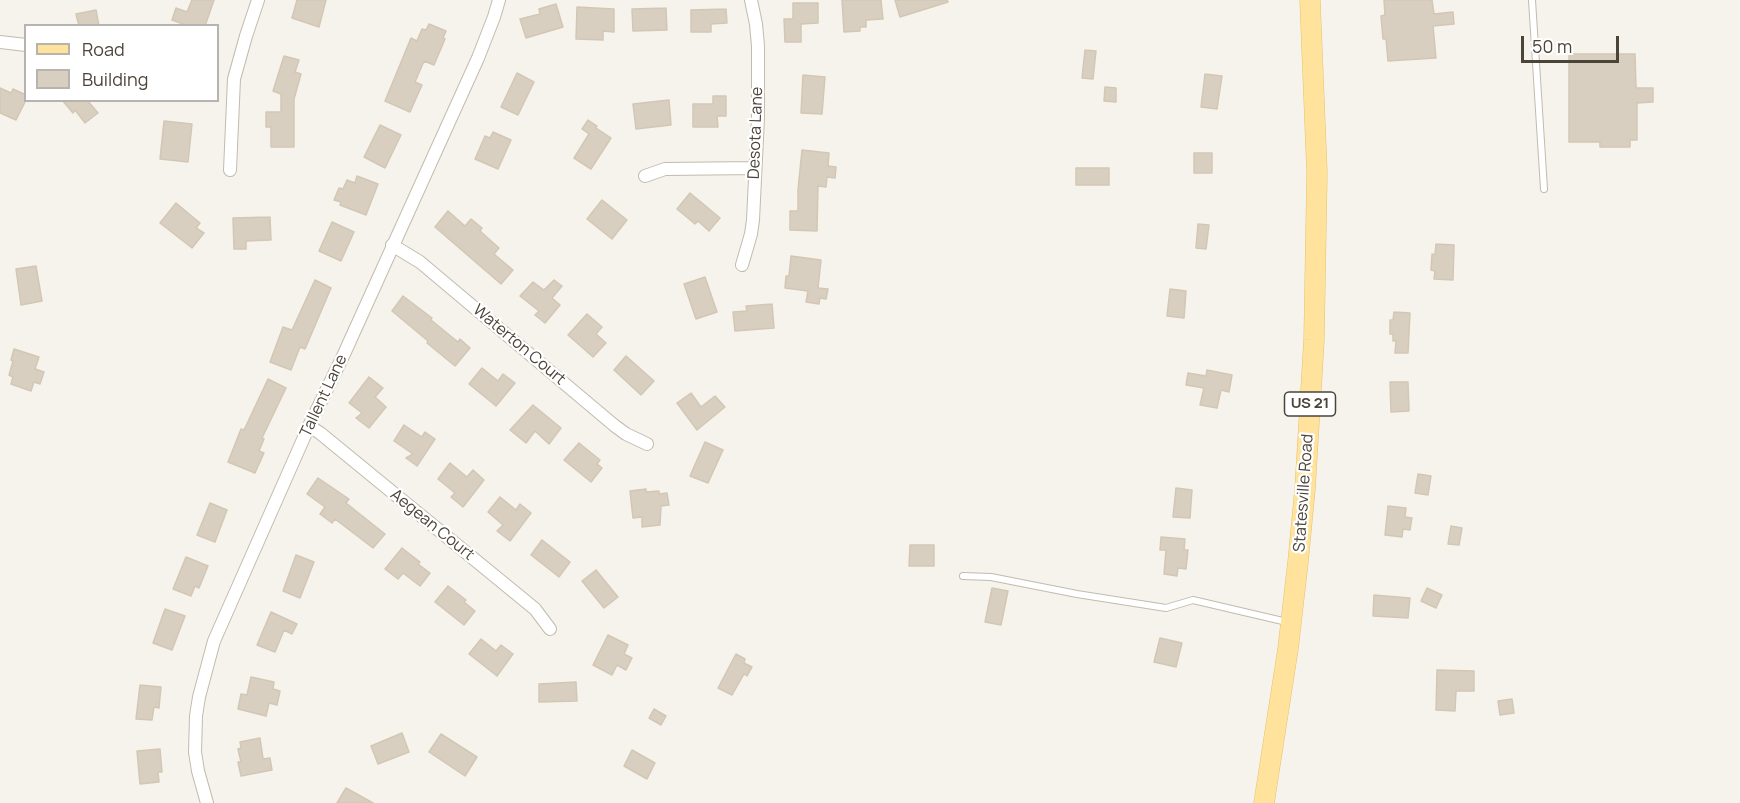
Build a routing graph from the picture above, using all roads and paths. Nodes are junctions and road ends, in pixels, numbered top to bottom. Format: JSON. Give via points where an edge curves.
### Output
{"nodes":[{"id":1,"x":258,"y":0,"type":"edge"},
{"id":2,"x":499,"y":0,"type":"edge"},
{"id":3,"x":751,"y":0,"type":"edge"},
{"id":4,"x":1310,"y":0,"type":"edge"},
{"id":5,"x":1532,"y":0,"type":"edge"},
{"id":6,"x":0,"y":42,"type":"edge"},
{"id":7,"x":24,"y":45,"type":"edge"},
{"id":8,"x":755,"y":168,"type":"junction"},
{"id":9,"x":230,"y":170,"type":"dead end"},
{"id":10,"x":645,"y":176,"type":"dead end"},
{"id":11,"x":1544,"y":189,"type":"dead end"},
{"id":12,"x":392,"y":245,"type":"junction"},
{"id":13,"x":742,"y":265,"type":"dead end"},
{"id":14,"x":309,"y":426,"type":"junction"},
{"id":15,"x":647,"y":444,"type":"dead end"},
{"id":16,"x":963,"y":576,"type":"dead end"},
{"id":17,"x":1291,"y":623,"type":"junction"},
{"id":18,"x":550,"y":628,"type":"dead end"},
{"id":19,"x":207,"y":803,"type":"edge"},
{"id":20,"x":1264,"y":803,"type":"edge"}],
"edges":[{"from":1,"to":9,"type":"street","via":[[234,79]]},
{"from":2,"to":12,"type":"street","name":"Tallent Lane","via":[[478,58]]},
{"from":3,"to":8,"type":"street","name":"Desota Lane","via":[[758,46]]},
{"from":4,"to":17,"type":"main road","name":"Statesville Road","number":"US 21","via":[[1317,174],[1314,339],[1305,489]]},
{"from":5,"to":11,"type":"lane"},
{"from":6,"to":7,"type":"street"},
{"from":8,"to":10,"type":"street","via":[[665,169]]},
{"from":8,"to":13,"type":"street","name":"Desota Lane","via":[[751,234]]},
{"from":12,"to":14,"type":"street","name":"Tallent Lane"},
{"from":12,"to":15,"type":"street","name":"Waterton Court","via":[[420,262],[615,426]]},
{"from":14,"to":18,"type":"street","name":"Aegean Court","via":[[535,609]]},
{"from":14,"to":19,"type":"street","name":"Tallent Lane","via":[[214,641],[196,716],[197,762]]},
{"from":16,"to":17,"type":"lane","via":[[991,577],[1166,608],[1193,600]]},
{"from":17,"to":20,"type":"main road","name":"Statesville Road","number":"US 21"}]}
